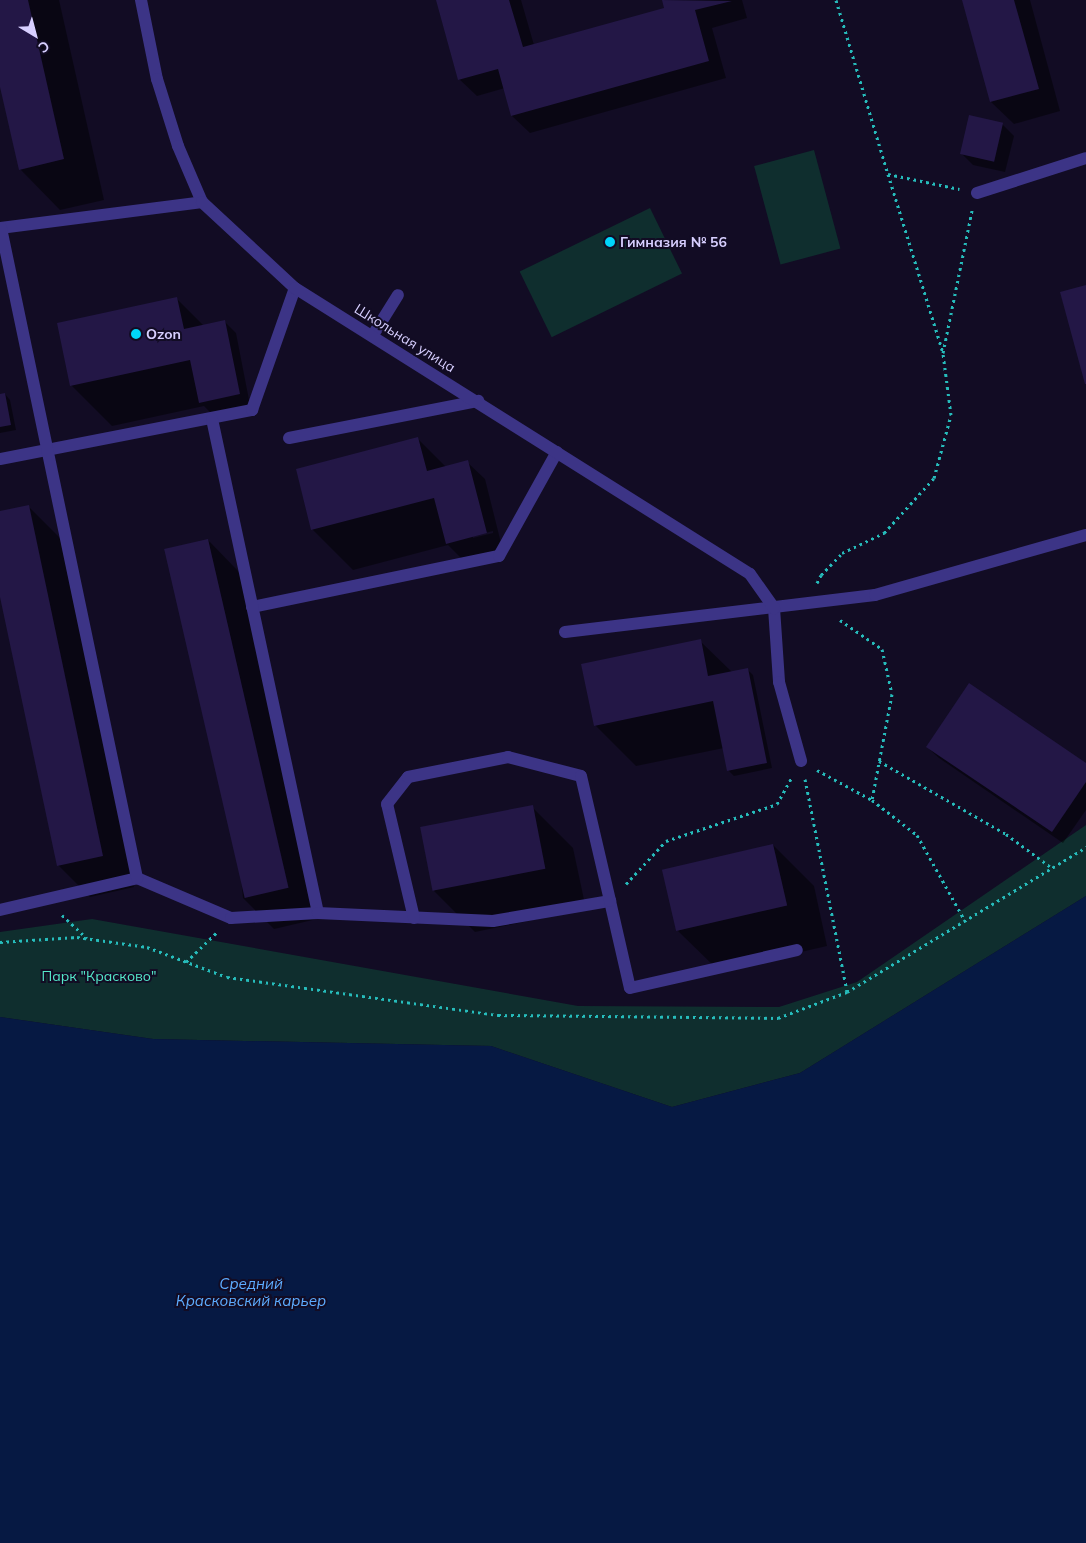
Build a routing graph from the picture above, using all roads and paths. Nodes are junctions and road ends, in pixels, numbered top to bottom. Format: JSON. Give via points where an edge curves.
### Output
{"nodes":[{"id":1,"x":141,"y":0,"type":"edge"},
{"id":2,"x":836,"y":0,"type":"edge"},
{"id":3,"x":1086,"y":158,"type":"edge"},
{"id":4,"x":888,"y":174,"type":"junction"},
{"id":5,"x":977,"y":193,"type":"junction"},
{"id":6,"x":202,"y":202,"type":"junction"},
{"id":7,"x":0,"y":228,"type":"edge"},
{"id":8,"x":295,"y":288,"type":"junction"},
{"id":9,"x":398,"y":295,"type":"dead end"},
{"id":10,"x":373,"y":335,"type":"junction"},
{"id":11,"x":943,"y":353,"type":"junction"},
{"id":12,"x":478,"y":401,"type":"junction"},
{"id":13,"x":212,"y":419,"type":"junction"},
{"id":14,"x":289,"y":438,"type":"dead end"},
{"id":15,"x":46,"y":450,"type":"junction"},
{"id":16,"x":556,"y":452,"type":"junction"},
{"id":17,"x":0,"y":459,"type":"edge"},
{"id":18,"x":1086,"y":535,"type":"edge"},
{"id":19,"x":810,"y":604,"type":"junction"},
{"id":20,"x":252,"y":607,"type":"junction"},
{"id":21,"x":774,"y":608,"type":"junction"},
{"id":22,"x":565,"y":632,"type":"dead end"},
{"id":23,"x":801,"y":761,"type":"junction"},
{"id":24,"x":879,"y":761,"type":"junction"},
{"id":25,"x":872,"y":800,"type":"junction"},
{"id":26,"x":1086,"y":847,"type":"edge"},
{"id":27,"x":1052,"y":868,"type":"junction"},
{"id":28,"x":137,"y":878,"type":"junction"},
{"id":29,"x":46,"y":900,"type":"junction"},
{"id":30,"x":610,"y":901,"type":"junction"},
{"id":31,"x":0,"y":910,"type":"edge"},
{"id":32,"x":318,"y":913,"type":"junction"},
{"id":33,"x":231,"y":918,"type":"junction"},
{"id":34,"x":414,"y":918,"type":"junction"},
{"id":35,"x":966,"y":921,"type":"junction"},
{"id":36,"x":88,"y":939,"type":"junction"},
{"id":37,"x":0,"y":942,"type":"edge"},
{"id":38,"x":797,"y":950,"type":"dead end"},
{"id":39,"x":186,"y":962,"type":"junction"},
{"id":40,"x":847,"y":992,"type":"junction"}],
"edges":[{"from":1,"to":6,"type":"street","name":"Школьная улица","via":[[160,88],[178,146]]},
{"from":2,"to":4,"type":"path"},
{"from":3,"to":5,"type":"street"},
{"from":4,"to":5,"type":"path"},
{"from":4,"to":11,"type":"path"},
{"from":5,"to":11,"type":"path"},
{"from":6,"to":7,"type":"street"},
{"from":6,"to":8,"type":"street","name":"Школьная улица"},
{"from":7,"to":15,"type":"street"},
{"from":8,"to":10,"type":"street","name":"Школьная улица"},
{"from":8,"to":13,"type":"street","via":[[252,410]]},
{"from":9,"to":10,"type":"street"},
{"from":10,"to":12,"type":"street","name":"Школьная улица"},
{"from":11,"to":19,"type":"path","via":[[951,415],[934,478],[884,533],[842,553],[820,575]]},
{"from":12,"to":14,"type":"street"},
{"from":12,"to":16,"type":"street","name":"Школьная улица"},
{"from":13,"to":15,"type":"street"},
{"from":13,"to":20,"type":"street"},
{"from":15,"to":17,"type":"street"},
{"from":15,"to":28,"type":"street"},
{"from":16,"to":20,"type":"street","via":[[499,556]]},
{"from":16,"to":21,"type":"street","name":"Школьная улица","via":[[750,574]]},
{"from":18,"to":19,"type":"street","via":[[874,595]]},
{"from":19,"to":21,"type":"street"},
{"from":19,"to":24,"type":"path","via":[[831,614],[882,649],[892,694]]},
{"from":20,"to":32,"type":"street"},
{"from":21,"to":22,"type":"street"},
{"from":21,"to":23,"type":"street","via":[[779,682]]},
{"from":23,"to":25,"type":"path"},
{"from":23,"to":30,"type":"path","via":[[777,804],[666,841]]},
{"from":23,"to":40,"type":"path"},
{"from":24,"to":25,"type":"path"},
{"from":24,"to":27,"type":"path","via":[[1006,834]]},
{"from":25,"to":35,"type":"path","via":[[917,835]]},
{"from":26,"to":27,"type":"path"},
{"from":27,"to":35,"type":"path"},
{"from":28,"to":29,"type":"street"},
{"from":28,"to":33,"type":"street"},
{"from":29,"to":31,"type":"street"},
{"from":29,"to":36,"type":"path"},
{"from":30,"to":34,"type":"street","via":[[493,921]]},
{"from":30,"to":34,"type":"street","via":[[581,776],[508,757],[408,777],[387,804]]},
{"from":30,"to":38,"type":"street","via":[[630,988]]},
{"from":32,"to":33,"type":"street"},
{"from":32,"to":34,"type":"street"},
{"from":33,"to":39,"type":"path"},
{"from":35,"to":40,"type":"path"},
{"from":36,"to":37,"type":"path"},
{"from":36,"to":39,"type":"path","via":[[147,947]]},
{"from":39,"to":40,"type":"path","via":[[227,977],[498,1015],[778,1018]]}]}
